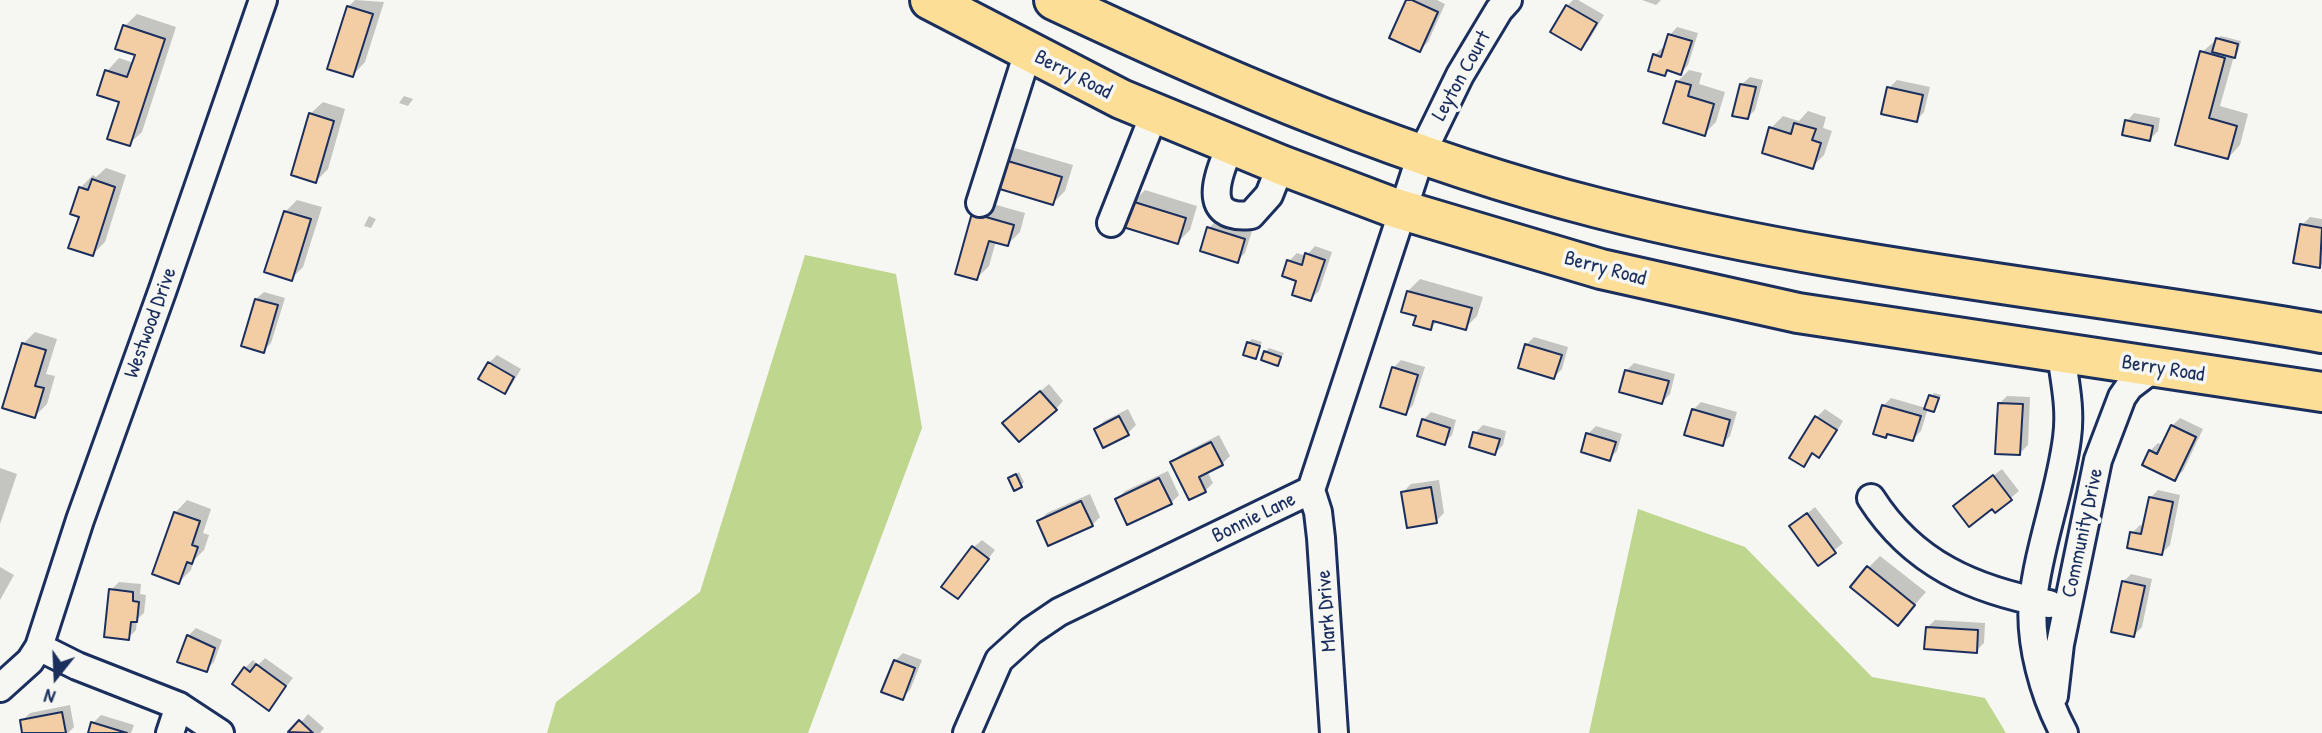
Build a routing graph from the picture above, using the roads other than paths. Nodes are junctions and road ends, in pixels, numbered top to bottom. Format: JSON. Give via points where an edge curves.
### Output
{"nodes":[{"id":1,"x":263,"y":0,"type":"edge"},
{"id":2,"x":930,"y":0,"type":"edge"},
{"id":3,"x":1054,"y":0,"type":"edge"},
{"id":4,"x":1508,"y":0,"type":"edge"},
{"id":5,"x":1028,"y":52,"type":"junction"},
{"id":6,"x":1155,"y":112,"type":"junction"},
{"id":7,"x":1231,"y":145,"type":"junction"},
{"id":8,"x":1421,"y":155,"type":"junction"},
{"id":9,"x":1281,"y":165,"type":"junction"},
{"id":10,"x":980,"y":203,"type":"dead end"},
{"id":11,"x":1403,"y":210,"type":"junction"},
{"id":12,"x":1111,"y":223,"type":"dead end"},
{"id":13,"x":2322,"y":333,"type":"edge"},
{"id":14,"x":2061,"y":354,"type":"junction"},
{"id":15,"x":2154,"y":368,"type":"junction"},
{"id":16,"x":2322,"y":392,"type":"edge"},
{"id":17,"x":2059,"y":480,"type":"junction"},
{"id":18,"x":2092,"y":487,"type":"junction"},
{"id":19,"x":1311,"y":490,"type":"junction"},
{"id":20,"x":1871,"y":498,"type":"dead end"},
{"id":21,"x":2033,"y":601,"type":"junction"},
{"id":22,"x":2068,"y":608,"type":"junction"},
{"id":23,"x":39,"y":647,"type":"junction"},
{"id":24,"x":0,"y":688,"type":"edge"},
{"id":25,"x":179,"y":706,"type":"junction"},
{"id":26,"x":2059,"y":724,"type":"edge"},
{"id":27,"x":170,"y":733,"type":"edge"},
{"id":28,"x":220,"y":733,"type":"edge"},
{"id":29,"x":967,"y":733,"type":"edge"},
{"id":30,"x":1334,"y":733,"type":"edge"}],
"edges":[{"from":1,"to":23,"type":"street","name":"Westwood Drive"},
{"from":2,"to":5,"type":"highway","name":"Berry Road"},
{"from":3,"to":8,"type":"highway","via":[[1239,85]]},
{"from":4,"to":8,"type":"street","name":"Leyton Court","via":[[1460,75]]},
{"from":5,"to":6,"type":"highway","name":"Berry Road"},
{"from":5,"to":10,"type":"street"},
{"from":6,"to":7,"type":"highway","name":"Berry Road"},
{"from":6,"to":12,"type":"street"},
{"from":7,"to":9,"type":"highway","name":"Berry Road"},
{"from":7,"to":9,"type":"street","via":[[1216,186],[1218,203],[1225,212],[1251,215],[1269,195]]},
{"from":8,"to":11,"type":"street","name":"Bonnie Lane"},
{"from":8,"to":13,"type":"highway","via":[[1597,208],[1760,244],[2009,287]]},
{"from":9,"to":11,"type":"highway","name":"Berry Road"},
{"from":11,"to":14,"type":"highway","name":"Berry Road","via":[[1601,269],[1736,301]]},
{"from":11,"to":19,"type":"street","name":"Bonnie Lane"},
{"from":14,"to":15,"type":"highway","name":"Berry Road"},
{"from":14,"to":17,"type":"street","name":"Community Drive","via":[[2069,413]]},
{"from":15,"to":16,"type":"highway","name":"Berry Road"},
{"from":15,"to":18,"type":"street","name":"Community Drive","via":[[2122,397]]},
{"from":17,"to":18,"type":"street"},
{"from":17,"to":21,"type":"street","name":"Community Drive"},
{"from":18,"to":22,"type":"street","name":"Community Drive"},
{"from":19,"to":29,"type":"street","name":"Bonnie Lane","via":[[1059,612],[1031,631],[999,660]]},
{"from":19,"to":30,"type":"street","name":"Mark Drive","via":[[1321,538]]},
{"from":20,"to":21,"type":"street","via":[[1904,541],[1939,566],[1981,586]]},
{"from":21,"to":22,"type":"street"},
{"from":21,"to":26,"type":"street","name":"Community Drive","via":[[2043,685]]},
{"from":22,"to":26,"type":"street","name":"Community Drive","via":[[2054,682]]},
{"from":23,"to":24,"type":"street","name":"Westwood Drive"},
{"from":23,"to":25,"type":"street"},
{"from":25,"to":27,"type":"street"},
{"from":25,"to":28,"type":"street"}]}
